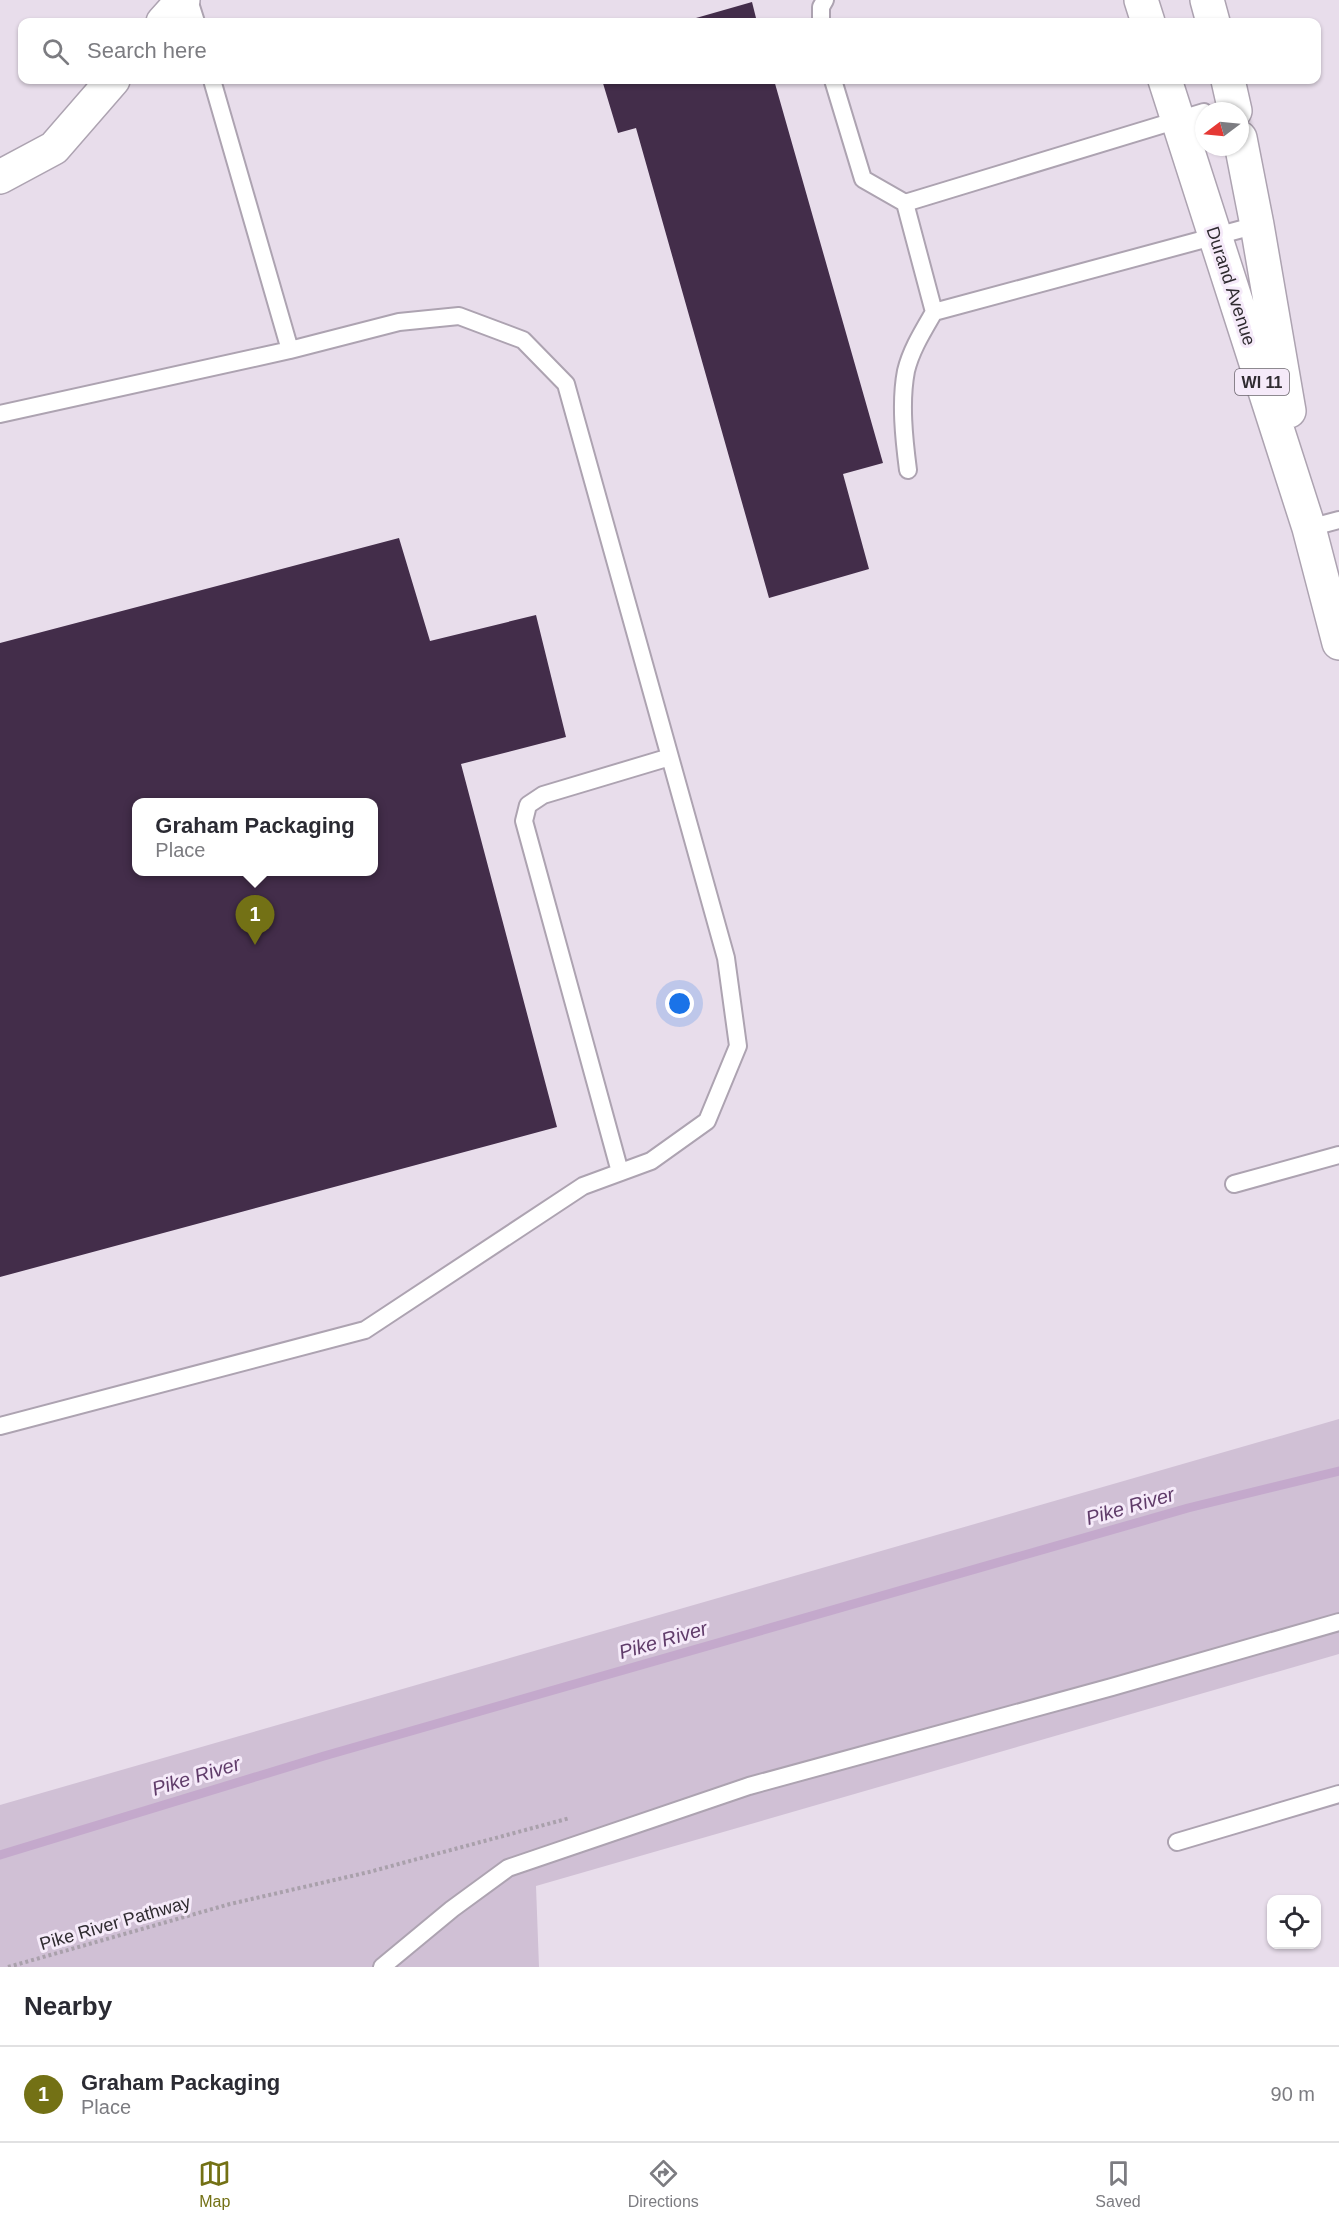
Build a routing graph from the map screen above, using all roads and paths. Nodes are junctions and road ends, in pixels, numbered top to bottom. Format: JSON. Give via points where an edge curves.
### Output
{"nodes":[{"id":1,"x":183,"y":0,"type":"edge"},
{"id":2,"x":189,"y":0,"type":"edge"},
{"id":3,"x":825,"y":0,"type":"edge"},
{"id":4,"x":1141,"y":0,"type":"edge"},
{"id":5,"x":1207,"y":0,"type":"edge"},
{"id":6,"x":167,"y":18,"type":"edge"},
{"id":7,"x":195,"y":18,"type":"edge"},
{"id":8,"x":821,"y":18,"type":"edge"},
{"id":9,"x":1147,"y":18,"type":"edge"},
{"id":10,"x":1212,"y":18,"type":"edge"},
{"id":11,"x":110,"y":84,"type":"edge"},
{"id":12,"x":213,"y":84,"type":"edge"},
{"id":13,"x":833,"y":84,"type":"edge"},
{"id":14,"x":1173,"y":84,"type":"edge"},
{"id":15,"x":1206,"y":102,"type":"edge"},
{"id":16,"x":1195,"y":112,"type":"edge"},
{"id":17,"x":1214,"y":156,"type":"edge"},
{"id":18,"x":1244,"y":156,"type":"edge"},
{"id":19,"x":0,"y":177,"type":"edge"},
{"id":20,"x":905,"y":203,"type":"junction"},
{"id":21,"x":1257,"y":225,"type":"junction"},
{"id":22,"x":1215,"y":236,"type":"junction"},
{"id":23,"x":934,"y":312,"type":"junction"},
{"id":24,"x":290,"y":350,"type":"junction"},
{"id":25,"x":0,"y":414,"type":"edge"},
{"id":26,"x":908,"y":470,"type":"dead end"},
{"id":27,"x":1324,"y":524,"type":"edge"},
{"id":28,"x":1339,"y":643,"type":"edge"},
{"id":29,"x":670,"y":757,"type":"junction"},
{"id":30,"x":1339,"y":1155,"type":"edge"},
{"id":31,"x":620,"y":1172,"type":"junction"},
{"id":32,"x":1234,"y":1184,"type":"dead end"},
{"id":33,"x":0,"y":1426,"type":"edge"},
{"id":34,"x":1339,"y":1622,"type":"edge"},
{"id":35,"x":1339,"y":1794,"type":"edge"},
{"id":36,"x":1177,"y":1842,"type":"dead end"},
{"id":37,"x":230,"y":1904,"type":"dead end"},
{"id":38,"x":8,"y":1967,"type":"edge"},
{"id":39,"x":382,"y":1967,"type":"edge"}],
"edges":[{"from":1,"to":6,"type":"main road"},
{"from":2,"to":7,"type":"lane"},
{"from":3,"to":8,"type":"lane"},
{"from":4,"to":9,"type":"main road"},
{"from":5,"to":10,"type":"main road"},
{"from":11,"to":19,"type":"main road","via":[[54,148]]},
{"from":12,"to":24,"type":"lane"},
{"from":13,"to":20,"type":"lane","via":[[863,179]]},
{"from":14,"to":15,"type":"main road","name":"Durand Avenue","number":"WI 11"},
{"from":16,"to":20,"type":"lane"},
{"from":17,"to":22,"type":"main road","name":"Durand Avenue","number":"WI 11"},
{"from":18,"to":21,"type":"main road","name":"Durand Avenue","number":"WI 11"},
{"from":20,"to":23,"type":"lane"},
{"from":21,"to":22,"type":"lane"},
{"from":21,"to":27,"type":"main road","name":"Durand Avenue","number":"WI 11"},
{"from":22,"to":23,"type":"lane"},
{"from":22,"to":27,"type":"main road","name":"Durand Avenue","number":"WI 11"},
{"from":23,"to":26,"type":"lane","via":[[916,343],[906,372],[903,428]]},
{"from":24,"to":25,"type":"lane"},
{"from":24,"to":29,"type":"lane","via":[[399,322],[459,316],[523,340],[566,384]]},
{"from":27,"to":28,"type":"main road","name":"Durand Avenue","number":"WI 11"},
{"from":29,"to":31,"type":"lane","via":[[726,958],[738,1046],[707,1121],[651,1161]]},
{"from":29,"to":31,"type":"lane","via":[[543,795],[528,805],[524,821]]},
{"from":30,"to":32,"type":"lane"},
{"from":31,"to":33,"type":"lane","via":[[583,1186],[365,1330]]},
{"from":34,"to":39,"type":"lane","via":[[749,1786],[508,1868]]},
{"from":35,"to":36,"type":"lane"},
{"from":37,"to":38,"type":"path","name":"Pike River Pathway"}]}
